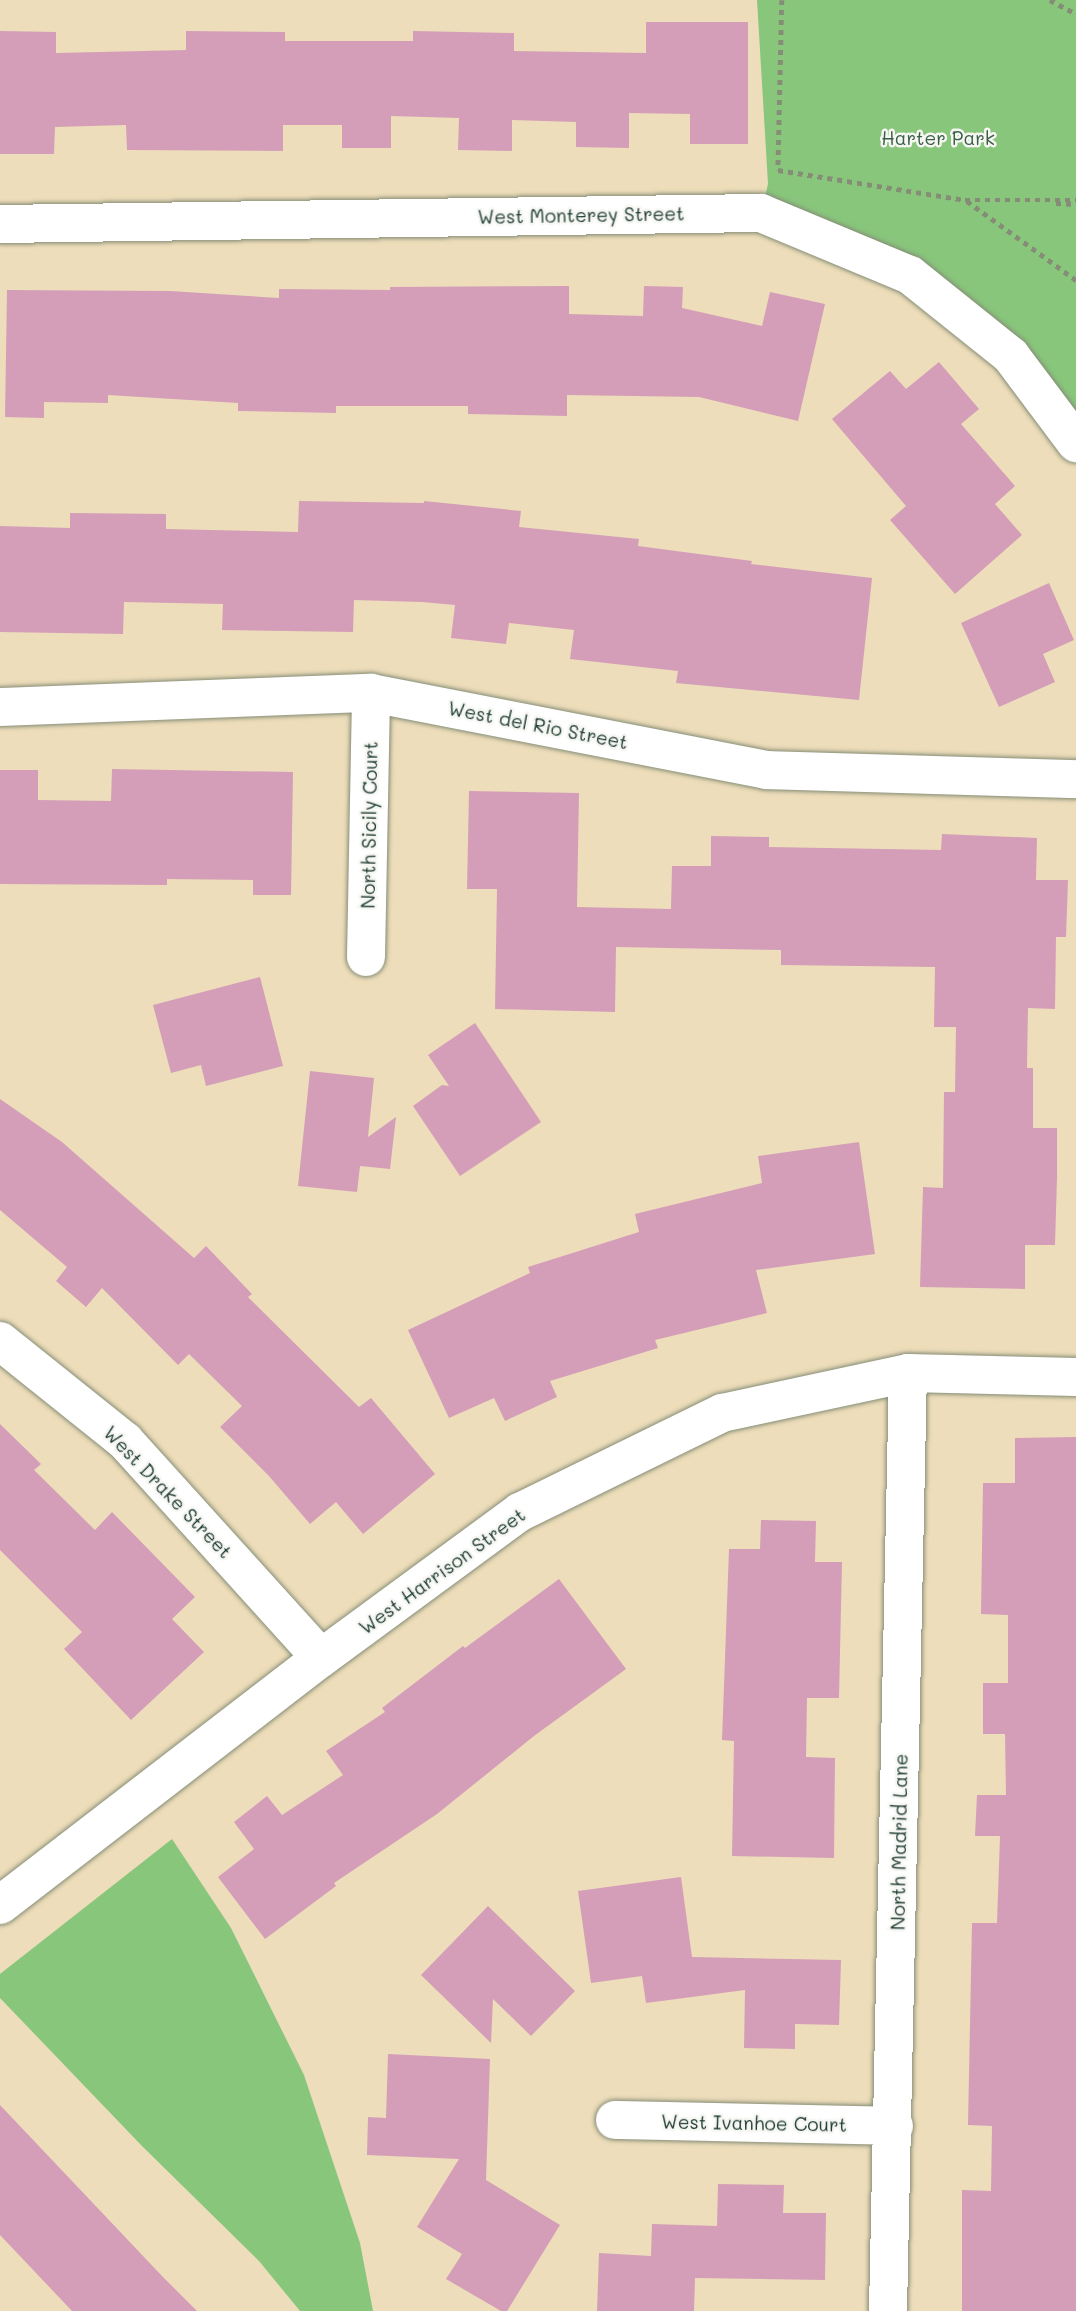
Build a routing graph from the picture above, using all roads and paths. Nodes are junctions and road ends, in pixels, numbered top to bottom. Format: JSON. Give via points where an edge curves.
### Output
{"nodes":[{"id":1,"x":782,"y":0,"type":"edge"},
{"id":2,"x":1051,"y":0,"type":"edge"},
{"id":3,"x":1076,"y":15,"type":"edge"},
{"id":4,"x":965,"y":200,"type":"junction"},
{"id":5,"x":1076,"y":202,"type":"edge"},
{"id":6,"x":0,"y":224,"type":"edge"},
{"id":7,"x":1076,"y":280,"type":"edge"},
{"id":8,"x":1076,"y":443,"type":"edge"},
{"id":9,"x":371,"y":693,"type":"junction"},
{"id":10,"x":0,"y":707,"type":"edge"},
{"id":11,"x":1076,"y":779,"type":"edge"},
{"id":12,"x":366,"y":957,"type":"dead end"},
{"id":13,"x":0,"y":1340,"type":"edge"},
{"id":14,"x":908,"y":1373,"type":"junction"},
{"id":15,"x":1076,"y":1377,"type":"edge"},
{"id":16,"x":321,"y":1658,"type":"junction"},
{"id":17,"x":0,"y":1905,"type":"edge"},
{"id":18,"x":615,"y":2120,"type":"dead end"},
{"id":19,"x":894,"y":2126,"type":"junction"},
{"id":20,"x":888,"y":2311,"type":"edge"}],
"edges":[{"from":1,"to":4,"type":"path","via":[[778,170]]},
{"from":2,"to":3,"type":"path"},
{"from":4,"to":5,"type":"path"},
{"from":4,"to":7,"type":"path"},
{"from":6,"to":8,"type":"street","name":"West Monterey Street","via":[[761,213],[910,275],[1012,356]]},
{"from":9,"to":10,"type":"street","name":"West del Rio Street"},
{"from":9,"to":11,"type":"street","name":"West del Rio Street","via":[[766,769]]},
{"from":9,"to":12,"type":"street","name":"North Sicily Court"},
{"from":13,"to":16,"type":"street","name":"West Drake Street","via":[[125,1441]]},
{"from":14,"to":15,"type":"street","name":"West Harrison Street"},
{"from":14,"to":16,"type":"street","name":"West Harrison Street","via":[[722,1413],[520,1512]]},
{"from":14,"to":19,"type":"street","name":"North Madrid Lane"},
{"from":16,"to":17,"type":"street","name":"West Harrison Street"},
{"from":18,"to":19,"type":"street","name":"West Ivanhoe Court"},
{"from":19,"to":20,"type":"street","name":"North Madrid Lane"}]}
